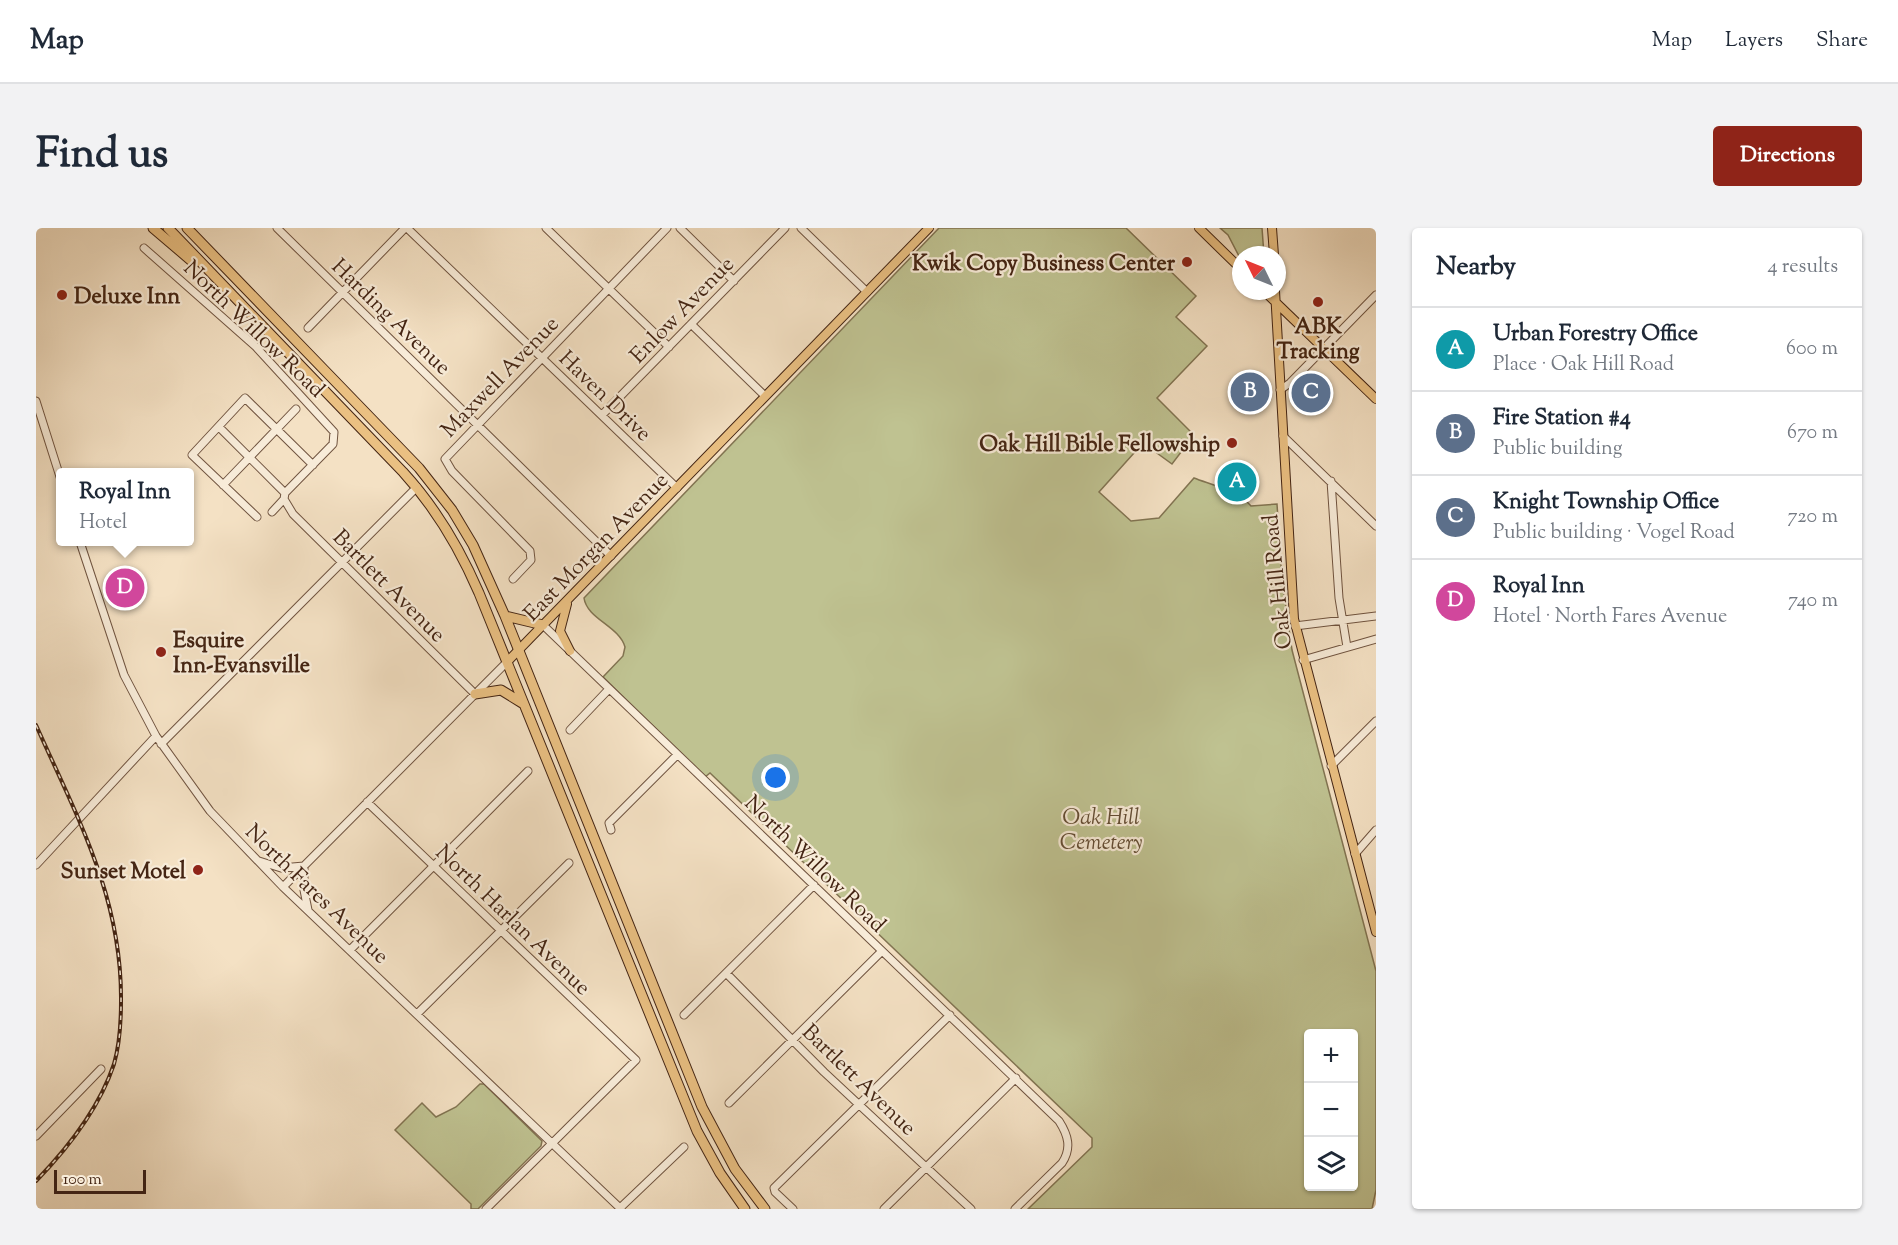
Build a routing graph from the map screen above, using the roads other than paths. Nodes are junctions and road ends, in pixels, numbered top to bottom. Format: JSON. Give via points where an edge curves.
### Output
{"nodes":[{"id":1,"x":153,"y":228,"type":"edge"},
{"id":2,"x":168,"y":228,"type":"edge"},
{"id":3,"x":188,"y":228,"type":"edge"},
{"id":4,"x":277,"y":228,"type":"edge"},
{"id":5,"x":406,"y":228,"type":"edge"},
{"id":6,"x":546,"y":228,"type":"edge"},
{"id":7,"x":667,"y":228,"type":"edge"},
{"id":8,"x":680,"y":228,"type":"edge"},
{"id":9,"x":785,"y":228,"type":"edge"},
{"id":10,"x":801,"y":228,"type":"edge"},
{"id":11,"x":929,"y":228,"type":"edge"},
{"id":12,"x":1199,"y":228,"type":"edge"},
{"id":13,"x":1272,"y":228,"type":"edge"},
{"id":14,"x":1273,"y":246,"type":"edge"},
{"id":15,"x":144,"y":248,"type":"dead end"},
{"id":16,"x":1232,"y":260,"type":"edge"},
{"id":17,"x":734,"y":281,"type":"junction"},
{"id":18,"x":608,"y":289,"type":"junction"},
{"id":19,"x":867,"y":292,"type":"junction"},
{"id":20,"x":342,"y":294,"type":"junction"},
{"id":21,"x":1376,"y":295,"type":"edge"},
{"id":22,"x":1273,"y":300,"type":"edge"},
{"id":23,"x":1276,"y":300,"type":"edge"},
{"id":24,"x":1276,"y":303,"type":"junction"},
{"id":25,"x":258,"y":322,"type":"junction"},
{"id":26,"x":691,"y":324,"type":"junction"},
{"id":27,"x":308,"y":328,"type":"dead end"},
{"id":28,"x":669,"y":347,"type":"junction"},
{"id":29,"x":1324,"y":349,"type":"junction"},
{"id":30,"x":541,"y":358,"type":"junction"},
{"id":31,"x":1280,"y":390,"type":"junction"},
{"id":32,"x":765,"y":396,"type":"junction"},
{"id":33,"x":1376,"y":399,"type":"edge"},
{"id":34,"x":36,"y":401,"type":"edge"},
{"id":35,"x":296,"y":409,"type":"dead end"},
{"id":36,"x":602,"y":415,"type":"junction"},
{"id":37,"x":477,"y":425,"type":"junction"},
{"id":38,"x":219,"y":428,"type":"junction"},
{"id":39,"x":278,"y":428,"type":"junction"},
{"id":40,"x":1282,"y":436,"type":"junction"},
{"id":41,"x":250,"y":457,"type":"junction"},
{"id":42,"x":313,"y":465,"type":"junction"},
{"id":43,"x":56,"y":468,"type":"edge"},
{"id":44,"x":1331,"y":481,"type":"junction"},
{"id":45,"x":223,"y":485,"type":"junction"},
{"id":46,"x":417,"y":487,"type":"junction"},
{"id":47,"x":677,"y":488,"type":"junction"},
{"id":48,"x":284,"y":496,"type":"junction"},
{"id":49,"x":272,"y":512,"type":"dead end"},
{"id":50,"x":256,"y":517,"type":"dead end"},
{"id":51,"x":1376,"y":526,"type":"edge"},
{"id":52,"x":81,"y":546,"type":"edge"},
{"id":53,"x":611,"y":556,"type":"junction"},
{"id":54,"x":342,"y":562,"type":"junction"},
{"id":55,"x":513,"y":579,"type":"dead end"},
{"id":56,"x":568,"y":600,"type":"junction"},
{"id":57,"x":505,"y":616,"type":"junction"},
{"id":58,"x":1376,"y":616,"type":"edge"},
{"id":59,"x":1342,"y":621,"type":"junction"},
{"id":60,"x":543,"y":626,"type":"junction"},
{"id":61,"x":1295,"y":626,"type":"junction"},
{"id":62,"x":1376,"y":639,"type":"edge"},
{"id":63,"x":1347,"y":647,"type":"junction"},
{"id":64,"x":518,"y":651,"type":"junction"},
{"id":65,"x":570,"y":651,"type":"junction"},
{"id":66,"x":1303,"y":660,"type":"junction"},
{"id":67,"x":507,"y":662,"type":"junction"},
{"id":68,"x":609,"y":689,"type":"junction"},
{"id":69,"x":475,"y":694,"type":"junction"},
{"id":70,"x":524,"y":704,"type":"junction"},
{"id":71,"x":1376,"y":721,"type":"edge"},
{"id":72,"x":570,"y":730,"type":"dead end"},
{"id":73,"x":156,"y":736,"type":"junction"},
{"id":74,"x":161,"y":744,"type":"junction"},
{"id":75,"x":677,"y":755,"type":"junction"},
{"id":76,"x":1331,"y":766,"type":"junction"},
{"id":77,"x":528,"y":771,"type":"dead end"},
{"id":78,"x":367,"y":802,"type":"junction"},
{"id":79,"x":610,"y":826,"type":"dead end"},
{"id":80,"x":1376,"y":830,"type":"edge"},
{"id":81,"x":1355,"y":854,"type":"junction"},
{"id":82,"x":256,"y":860,"type":"junction"},
{"id":83,"x":569,"y":863,"type":"dead end"},
{"id":84,"x":36,"y":865,"type":"edge"},
{"id":85,"x":304,"y":866,"type":"junction"},
{"id":86,"x":434,"y":867,"type":"junction"},
{"id":87,"x":814,"y":885,"type":"junction"},
{"id":88,"x":283,"y":887,"type":"junction"},
{"id":89,"x":308,"y":910,"type":"junction"},
{"id":90,"x":501,"y":931,"type":"junction"},
{"id":91,"x":1376,"y":932,"type":"edge"},
{"id":92,"x":351,"y":950,"type":"junction"},
{"id":93,"x":882,"y":951,"type":"junction"},
{"id":94,"x":726,"y":973,"type":"junction"},
{"id":95,"x":417,"y":1014,"type":"junction"},
{"id":96,"x":684,"y":1015,"type":"dead end"},
{"id":97,"x":950,"y":1015,"type":"junction"},
{"id":98,"x":792,"y":1039,"type":"junction"},
{"id":99,"x":101,"y":1069,"type":"dead end"},
{"id":100,"x":1016,"y":1078,"type":"junction"},
{"id":101,"x":729,"y":1103,"type":"dead end"},
{"id":102,"x":858,"y":1104,"type":"junction"},
{"id":103,"x":36,"y":1136,"type":"edge"},
{"id":104,"x":553,"y":1144,"type":"junction"},
{"id":105,"x":684,"y":1147,"type":"dead end"},
{"id":106,"x":926,"y":1168,"type":"junction"},
{"id":107,"x":487,"y":1209,"type":"edge"},
{"id":108,"x":621,"y":1209,"type":"edge"},
{"id":109,"x":745,"y":1209,"type":"edge"},
{"id":110,"x":765,"y":1209,"type":"edge"},
{"id":111,"x":792,"y":1209,"type":"edge"},
{"id":112,"x":884,"y":1209,"type":"edge"},
{"id":113,"x":971,"y":1209,"type":"edge"},
{"id":114,"x":1015,"y":1209,"type":"edge"}],
"edges":[{"from":1,"to":25,"type":"highway"},
{"from":2,"to":25,"type":"highway"},
{"from":3,"to":57,"type":"highway","via":[[419,468],[473,545]]},
{"from":4,"to":20,"type":"street","name":"Harding Avenue"},
{"from":5,"to":20,"type":"street"},
{"from":5,"to":30,"type":"street","name":"Haven Drive"},
{"from":6,"to":18,"type":"street"},
{"from":7,"to":18,"type":"street","name":"Maxwell Avenue"},
{"from":8,"to":17,"type":"street"},
{"from":9,"to":17,"type":"street","name":"Enlow Avenue"},
{"from":10,"to":19,"type":"street"},
{"from":11,"to":19,"type":"main road","name":"East Morgan Avenue"},
{"from":12,"to":16,"type":"main road"},
{"from":13,"to":14,"type":"main road"},
{"from":15,"to":42,"type":"street","name":"North Willow Road","via":[[256,347],[334,432],[333,444]]},
{"from":17,"to":26,"type":"street","name":"Enlow Avenue"},
{"from":18,"to":28,"type":"street"},
{"from":18,"to":30,"type":"street","name":"Maxwell Avenue"},
{"from":19,"to":32,"type":"main road","name":"East Morgan Avenue"},
{"from":20,"to":27,"type":"street"},
{"from":20,"to":37,"type":"street","name":"Harding Avenue"},
{"from":21,"to":29,"type":"street"},
{"from":22,"to":24,"type":"main road"},
{"from":23,"to":24,"type":"main road","name":"Oak Hill Road"},
{"from":24,"to":29,"type":"main road"},
{"from":24,"to":31,"type":"main road","name":"Oak Hill Road"},
{"from":25,"to":46,"type":"highway"},
{"from":26,"to":28,"type":"street","name":"Enlow Avenue"},
{"from":26,"to":32,"type":"street"},
{"from":28,"to":36,"type":"street","name":"Enlow Avenue"},
{"from":29,"to":31,"type":"street"},
{"from":29,"to":33,"type":"main road"},
{"from":30,"to":36,"type":"street","name":"Haven Drive"},
{"from":30,"to":37,"type":"street","name":"Maxwell Avenue"},
{"from":31,"to":40,"type":"main road","name":"Oak Hill Road"},
{"from":32,"to":47,"type":"main road","name":"East Morgan Avenue"},
{"from":34,"to":43,"type":"street"},
{"from":35,"to":39,"type":"street"},
{"from":36,"to":47,"type":"street","name":"Haven Drive"},
{"from":37,"to":53,"type":"street","name":"Harding Avenue"},
{"from":37,"to":55,"type":"street","name":"Maxwell Avenue","via":[[445,459],[452,471],[530,551],[531,560]]},
{"from":38,"to":39,"type":"street","via":[[246,398]]},
{"from":38,"to":41,"type":"street","name":"Bartlett Avenue"},
{"from":38,"to":45,"type":"street","via":[[193,454]]},
{"from":39,"to":41,"type":"street"},
{"from":39,"to":42,"type":"street"},
{"from":40,"to":44,"type":"street"},
{"from":40,"to":61,"type":"main road","name":"Oak Hill Road"},
{"from":41,"to":45,"type":"street"},
{"from":41,"to":48,"type":"street","name":"Bartlett Avenue"},
{"from":42,"to":48,"type":"street"},
{"from":44,"to":51,"type":"street"},
{"from":44,"to":59,"type":"street"},
{"from":45,"to":50,"type":"street"},
{"from":46,"to":54,"type":"street"},
{"from":46,"to":67,"type":"highway","via":[[463,558]]},
{"from":47,"to":53,"type":"main road","name":"East Morgan Avenue"},
{"from":48,"to":49,"type":"street"},
{"from":48,"to":54,"type":"street","name":"Bartlett Avenue","via":[[293,514]]},
{"from":52,"to":73,"type":"street","name":"North Fares Avenue","via":[[120,664]]},
{"from":53,"to":56,"type":"main road","name":"East Morgan Avenue"},
{"from":54,"to":69,"type":"street","name":"Bartlett Avenue"},
{"from":54,"to":74,"type":"street"},
{"from":56,"to":60,"type":"main road","name":"East Morgan Avenue"},
{"from":56,"to":65,"type":"main road","via":[[560,631]]},
{"from":57,"to":60,"type":"highway"},
{"from":57,"to":64,"type":"highway"},
{"from":58,"to":59,"type":"street"},
{"from":59,"to":61,"type":"street"},
{"from":59,"to":63,"type":"street"},
{"from":60,"to":64,"type":"main road","name":"East Morgan Avenue"},
{"from":60,"to":65,"type":"street","name":"North Willow Road"},
{"from":61,"to":66,"type":"main road","name":"Oak Hill Road"},
{"from":62,"to":63,"type":"street"},
{"from":63,"to":66,"type":"street"},
{"from":64,"to":67,"type":"main road","name":"East Morgan Avenue"},
{"from":64,"to":110,"type":"highway","via":[[702,1107],[730,1161]]},
{"from":65,"to":68,"type":"street","name":"North Willow Road"},
{"from":66,"to":76,"type":"main road","name":"Oak Hill Road"},
{"from":67,"to":69,"type":"street","name":"East Morgan Avenue"},
{"from":67,"to":70,"type":"highway"},
{"from":68,"to":72,"type":"street"},
{"from":68,"to":75,"type":"street","name":"North Willow Road"},
{"from":69,"to":70,"type":"highway","via":[[504,691]]},
{"from":69,"to":78,"type":"street","name":"East Morgan Avenue"},
{"from":70,"to":109,"type":"highway","via":[[697,1131]]},
{"from":71,"to":76,"type":"street"},
{"from":73,"to":74,"type":"street","name":"North Fares Avenue"},
{"from":73,"to":84,"type":"street"},
{"from":74,"to":82,"type":"street","name":"North Fares Avenue","via":[[210,811]]},
{"from":75,"to":79,"type":"street"},
{"from":75,"to":87,"type":"street","name":"North Willow Road"},
{"from":76,"to":81,"type":"main road","name":"Oak Hill Road"},
{"from":77,"to":86,"type":"street"},
{"from":78,"to":85,"type":"street","name":"East Morgan Avenue"},
{"from":78,"to":86,"type":"street","name":"North Harlan Avenue"},
{"from":80,"to":81,"type":"street"},
{"from":81,"to":91,"type":"main road","name":"Oak Hill Road"},
{"from":82,"to":85,"type":"street","via":[[281,868]]},
{"from":82,"to":88,"type":"street","name":"North Fares Avenue"},
{"from":83,"to":90,"type":"street"},
{"from":85,"to":88,"type":"street","name":"East Morgan Avenue"},
{"from":85,"to":89,"type":"street"},
{"from":86,"to":90,"type":"street","name":"North Harlan Avenue"},
{"from":86,"to":92,"type":"street"},
{"from":87,"to":93,"type":"street","name":"North Willow Road"},
{"from":87,"to":94,"type":"street"},
{"from":88,"to":89,"type":"street","name":"North Fares Avenue"},
{"from":89,"to":92,"type":"street","name":"North Fares Avenue"},
{"from":90,"to":95,"type":"street"},
{"from":90,"to":104,"type":"street","name":"North Harlan Avenue","via":[[636,1060]]},
{"from":92,"to":95,"type":"street","name":"North Fares Avenue"},
{"from":93,"to":97,"type":"street","name":"North Willow Road"},
{"from":93,"to":98,"type":"street"},
{"from":94,"to":96,"type":"street"},
{"from":94,"to":98,"type":"street","name":"Bartlett Avenue"},
{"from":95,"to":104,"type":"street","name":"North Fares Avenue"},
{"from":97,"to":100,"type":"street","name":"North Willow Road"},
{"from":97,"to":102,"type":"street"},
{"from":98,"to":101,"type":"street"},
{"from":98,"to":102,"type":"street","name":"Bartlett Avenue"},
{"from":99,"to":103,"type":"street"},
{"from":100,"to":106,"type":"street"},
{"from":100,"to":114,"type":"street","name":"North Willow Road","via":[[1063,1128],[1069,1145],[1065,1159]]},
{"from":102,"to":106,"type":"street","name":"Bartlett Avenue"},
{"from":102,"to":111,"type":"street","via":[[774,1188]]},
{"from":104,"to":107,"type":"street"},
{"from":104,"to":108,"type":"street","name":"North Fares Avenue"},
{"from":105,"to":108,"type":"street"},
{"from":106,"to":112,"type":"street"},
{"from":106,"to":113,"type":"street","name":"Bartlett Avenue"}]}
